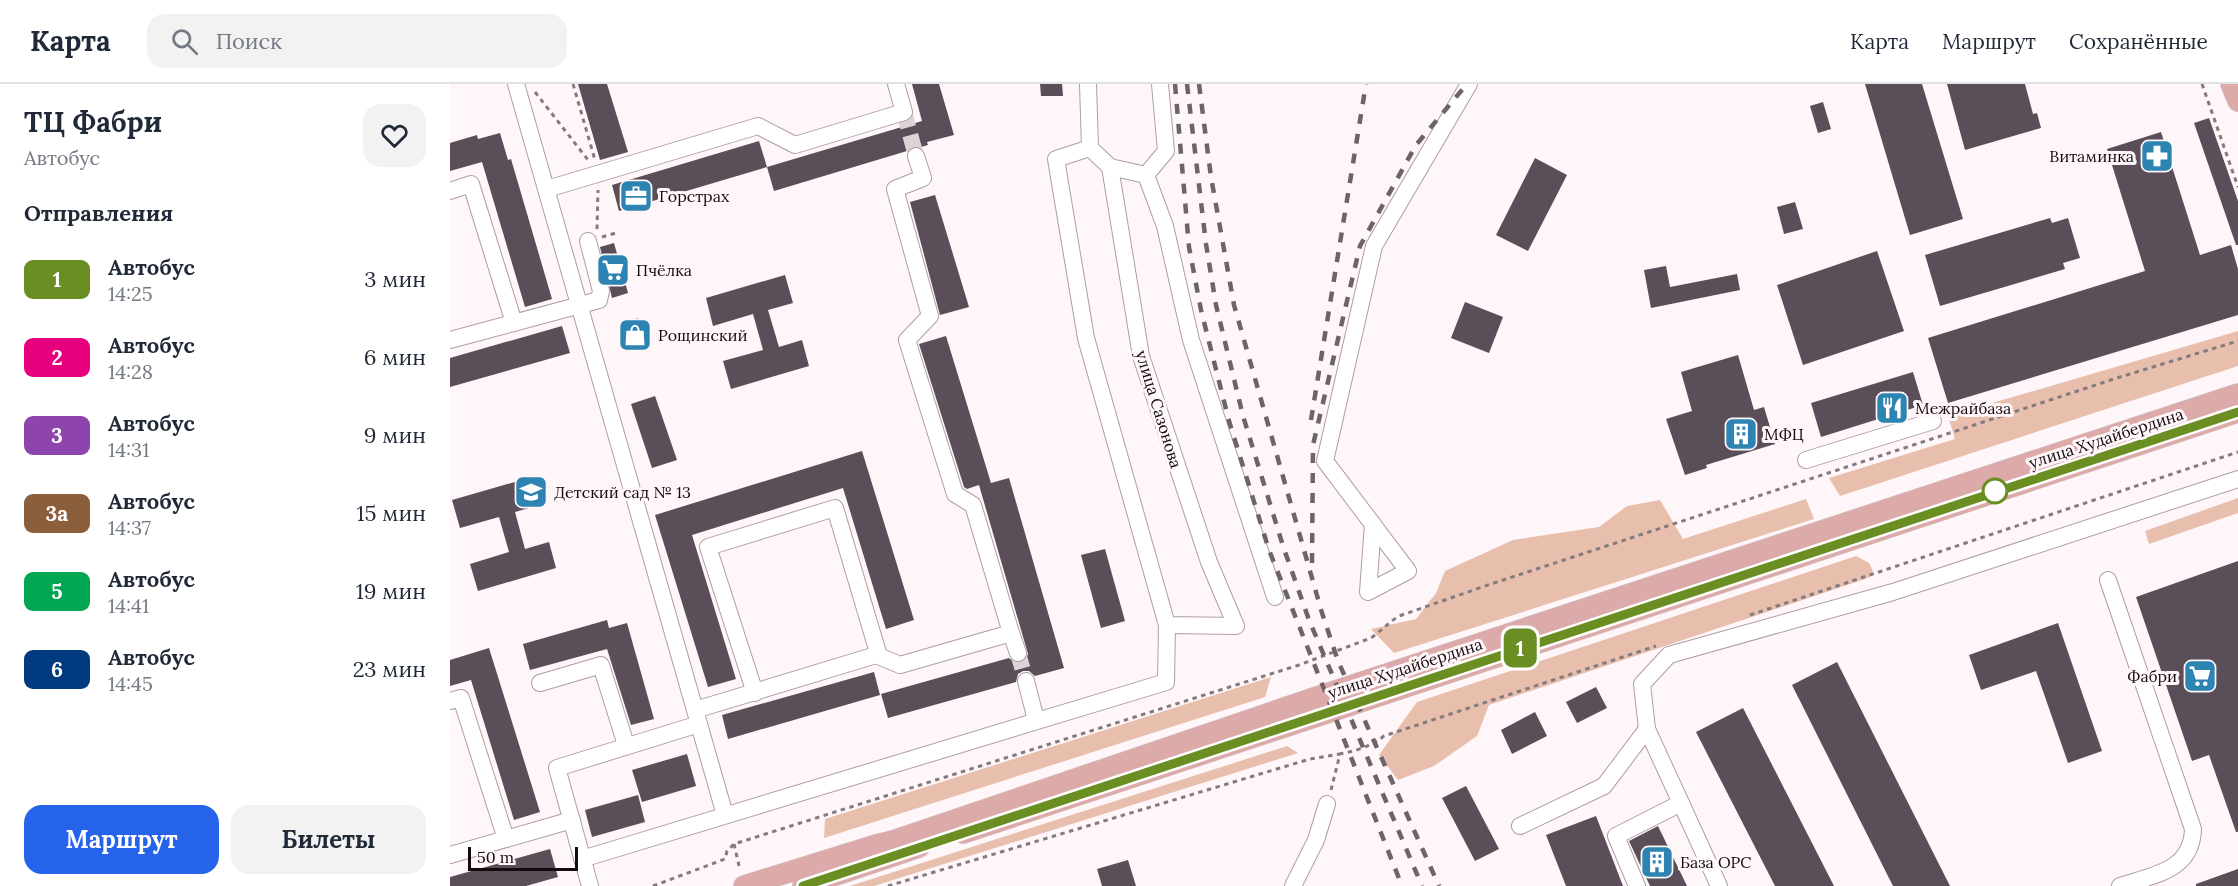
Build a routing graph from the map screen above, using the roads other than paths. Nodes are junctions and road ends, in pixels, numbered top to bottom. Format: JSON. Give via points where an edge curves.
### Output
{"nodes":[{"id":1,"x":516,"y":84,"type":"edge"},
{"id":2,"x":896,"y":84,"type":"edge"},
{"id":3,"x":1089,"y":84,"type":"edge"},
{"id":4,"x":1160,"y":84,"type":"edge"},
{"id":5,"x":1468,"y":84,"type":"edge"},
{"id":6,"x":2231,"y":84,"type":"edge"},
{"id":7,"x":2238,"y":101,"type":"edge"},
{"id":8,"x":1090,"y":148,"type":"junction"},
{"id":9,"x":916,"y":156,"type":"tunnel mouth"},
{"id":10,"x":1110,"y":167,"type":"junction"},
{"id":11,"x":1146,"y":175,"type":"junction"},
{"id":12,"x":547,"y":189,"type":"junction"},
{"id":13,"x":450,"y":191,"type":"edge"},
{"id":14,"x":588,"y":241,"type":"dead end"},
{"id":15,"x":579,"y":306,"type":"junction"},
{"id":16,"x":514,"y":323,"type":"junction"},
{"id":17,"x":450,"y":340,"type":"edge"},
{"id":18,"x":2238,"y":394,"type":"edge"},
{"id":19,"x":2238,"y":412,"type":"edge"},
{"id":20,"x":1933,"y":421,"type":"dead end"},
{"id":21,"x":1806,"y":460,"type":"dead end"},
{"id":22,"x":2238,"y":479,"type":"edge"},
{"id":23,"x":1373,"y":524,"type":"dead end"},
{"id":24,"x":2108,"y":580,"type":"dead end"},
{"id":25,"x":1275,"y":597,"type":"dead end"},
{"id":26,"x":1167,"y":625,"type":"junction"},
{"id":27,"x":1011,"y":633,"type":"junction"},
{"id":28,"x":1018,"y":653,"type":"tunnel mouth"},
{"id":29,"x":879,"y":656,"type":"junction"},
{"id":30,"x":1026,"y":681,"type":"tunnel mouth"},
{"id":31,"x":540,"y":683,"type":"dead end"},
{"id":32,"x":755,"y":693,"type":"junction"},
{"id":33,"x":450,"y":701,"type":"edge"},
{"id":34,"x":697,"y":717,"type":"junction"},
{"id":35,"x":1036,"y":720,"type":"junction"},
{"id":36,"x":1647,"y":729,"type":"junction"},
{"id":37,"x":626,"y":745,"type":"junction"},
{"id":38,"x":1681,"y":803,"type":"junction"},
{"id":39,"x":1327,"y":804,"type":"dead end"},
{"id":40,"x":725,"y":815,"type":"junction"},
{"id":41,"x":572,"y":820,"type":"junction"},
{"id":42,"x":1520,"y":826,"type":"dead end"},
{"id":43,"x":506,"y":839,"type":"junction"},
{"id":44,"x":893,"y":841,"type":"junction"},
{"id":45,"x":450,"y":855,"type":"edge"},
{"id":46,"x":582,"y":859,"type":"junction"},
{"id":47,"x":772,"y":884,"type":"edge"},
{"id":48,"x":590,"y":886,"type":"edge"},
{"id":49,"x":744,"y":886,"type":"edge"},
{"id":50,"x":803,"y":886,"type":"edge"},
{"id":51,"x":1293,"y":886,"type":"edge"},
{"id":52,"x":1636,"y":886,"type":"edge"},
{"id":53,"x":1719,"y":886,"type":"edge"},
{"id":54,"x":2120,"y":886,"type":"edge"}],
"edges":[{"from":1,"to":12,"type":"street"},
{"from":2,"to":12,"type":"street","via":[[904,112],[795,145],[758,126]]},
{"from":3,"to":8,"type":"street"},
{"from":4,"to":11,"type":"street","via":[[1166,151]]},
{"from":5,"to":23,"type":"street","via":[[1374,246],[1328,450],[1326,461]]},
{"from":6,"to":7,"type":"main road"},
{"from":8,"to":10,"type":"street"},
{"from":8,"to":26,"type":"street","via":[[1056,159],[1086,338]]},
{"from":9,"to":27,"type":"street","via":[[924,178],[895,189],[930,316],[908,340],[955,494],[973,505]]},
{"from":10,"to":11,"type":"street"},
{"from":10,"to":26,"type":"street","name":"улица Сазонова","via":[[1141,356],[1209,562],[1236,626]]},
{"from":11,"to":25,"type":"street","via":[[1165,226],[1191,340]]},
{"from":12,"to":15,"type":"street"},
{"from":13,"to":16,"type":"street","via":[[471,184]]},
{"from":14,"to":15,"type":"street","via":[[601,296]]},
{"from":15,"to":16,"type":"street"},
{"from":15,"to":34,"type":"street"},
{"from":16,"to":17,"type":"street"},
{"from":18,"to":44,"type":"main road","name":"улица Худайбердина","via":[[1325,694]]},
{"from":19,"to":50,"type":"main road","name":"улица Худайбердина"},
{"from":20,"to":21,"type":"street"},
{"from":22,"to":36,"type":"street","via":[[1893,592],[1669,655],[1642,684]]},
{"from":24,"to":54,"type":"street","via":[[2193,829],[2190,849],[2183,860]]},
{"from":26,"to":35,"type":"street","via":[[1166,682]]},
{"from":27,"to":28,"type":"street"},
{"from":27,"to":29,"type":"street","via":[[900,665]]},
{"from":29,"to":32,"type":"street"},
{"from":29,"to":32,"type":"street","via":[[835,508],[708,547]]},
{"from":30,"to":35,"type":"street"},
{"from":31,"to":37,"type":"street","via":[[601,665]]},
{"from":32,"to":34,"type":"street"},
{"from":33,"to":43,"type":"street","via":[[461,698]]},
{"from":34,"to":37,"type":"street"},
{"from":34,"to":40,"type":"street"},
{"from":35,"to":40,"type":"street"},
{"from":36,"to":38,"type":"street"},
{"from":36,"to":42,"type":"street","via":[[1604,786]]},
{"from":37,"to":41,"type":"street","via":[[557,768]]},
{"from":38,"to":52,"type":"street","via":[[1616,836]]},
{"from":38,"to":53,"type":"street"},
{"from":39,"to":51,"type":"street","via":[[1316,840]]},
{"from":40,"to":46,"type":"street"},
{"from":41,"to":43,"type":"street"},
{"from":41,"to":46,"type":"street"},
{"from":43,"to":45,"type":"street"},
{"from":44,"to":47,"type":"main road"},
{"from":44,"to":49,"type":"main road","name":"улица Худайбердина"},
{"from":46,"to":48,"type":"street"}]}
